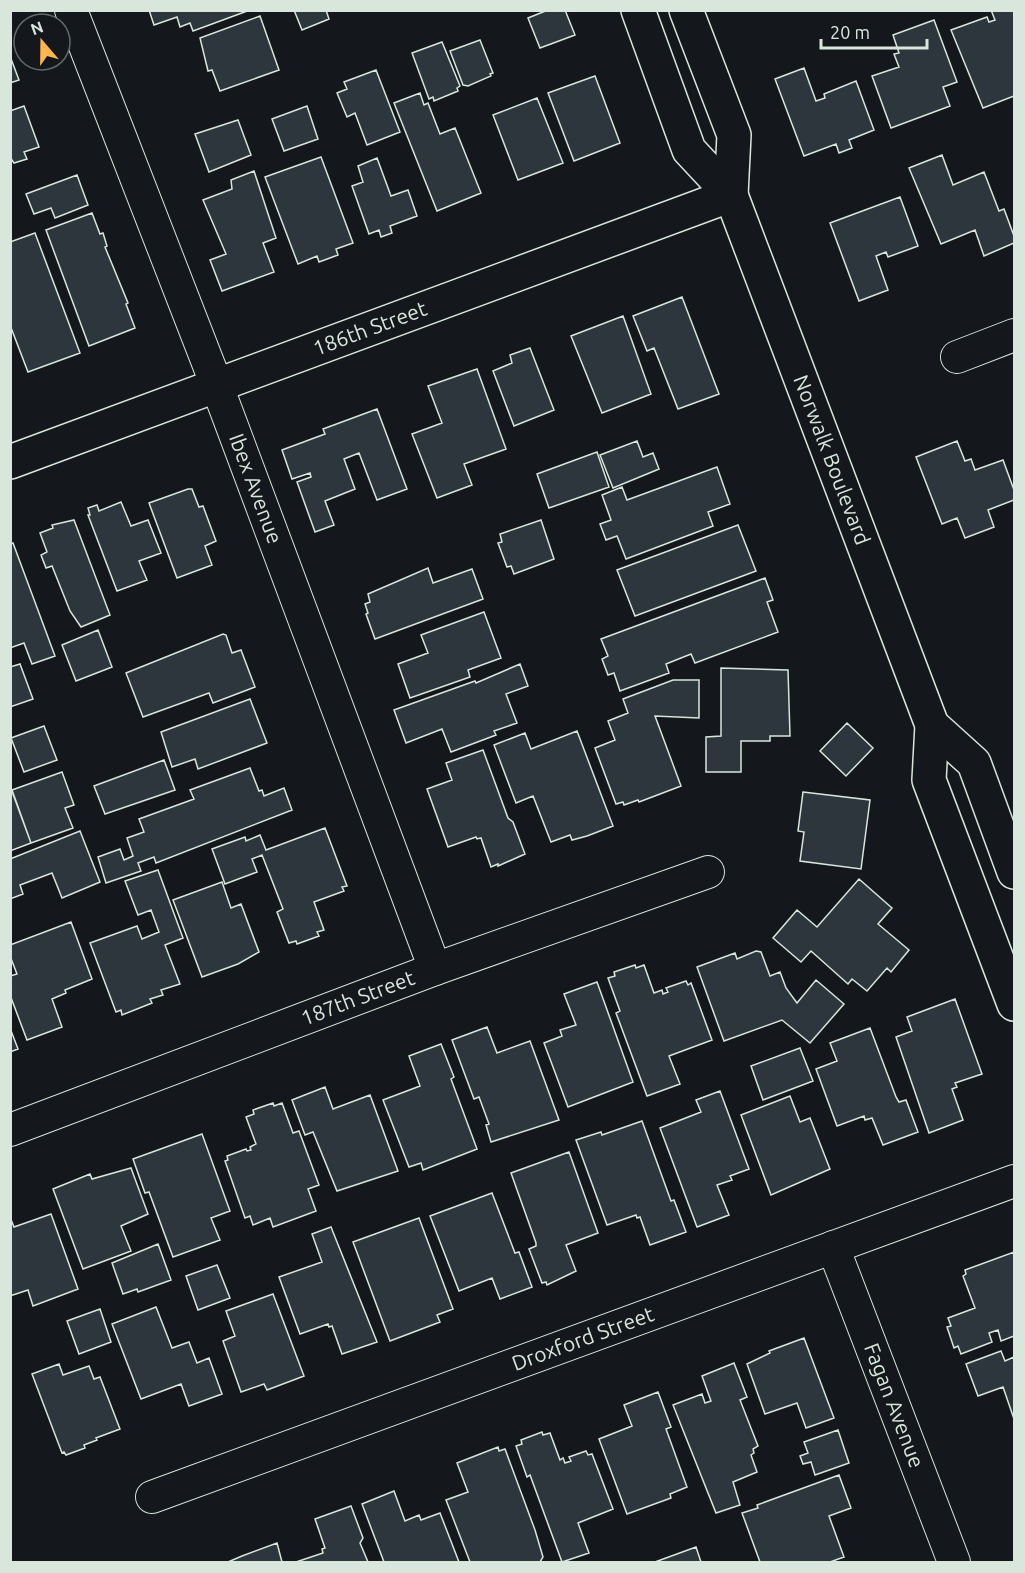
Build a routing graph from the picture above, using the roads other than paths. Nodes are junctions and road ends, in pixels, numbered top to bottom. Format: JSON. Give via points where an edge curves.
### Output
{"nodes":[{"id":1,"x":71,"y":10,"type":"edge"},
{"id":2,"x":638,"y":10,"type":"edge"},
{"id":3,"x":686,"y":10,"type":"edge"},
{"id":4,"x":730,"y":195,"type":"junction"},
{"id":5,"x":1014,"y":335,"type":"edge"},
{"id":6,"x":957,"y":357,"type":"dead end"},
{"id":7,"x":217,"y":386,"type":"junction"},
{"id":8,"x":10,"y":462,"type":"edge"},
{"id":9,"x":932,"y":725,"type":"junction"},
{"id":10,"x":708,"y":872,"type":"dead end"},
{"id":11,"x":1014,"y":872,"type":"edge"},
{"id":12,"x":435,"y":969,"type":"junction"},
{"id":13,"x":1014,"y":1004,"type":"edge"},
{"id":14,"x":10,"y":1130,"type":"edge"},
{"id":15,"x":1014,"y":1181,"type":"edge"},
{"id":16,"x":833,"y":1247,"type":"junction"},
{"id":17,"x":152,"y":1497,"type":"dead end"},
{"id":18,"x":954,"y":1563,"type":"edge"}],
"edges":[{"from":1,"to":7,"type":"street","name":"Ibex Avenue"},
{"from":2,"to":4,"type":"main road","name":"Norwalk Boulevard","via":[[689,150]]},
{"from":3,"to":4,"type":"main road","name":"Norwalk Boulevard","via":[[734,135]]},
{"from":4,"to":7,"type":"main road","name":"186th Street"},
{"from":4,"to":9,"type":"main road","name":"Norwalk Boulevard"},
{"from":5,"to":6,"type":"street"},
{"from":7,"to":8,"type":"main road","name":"186th Street"},
{"from":7,"to":12,"type":"street","name":"Ibex Avenue"},
{"from":9,"to":11,"type":"main road","name":"Norwalk Boulevard","via":[[974,763]]},
{"from":9,"to":13,"type":"main road","name":"Norwalk Boulevard","via":[[929,780]]},
{"from":10,"to":12,"type":"street","name":"187th Street"},
{"from":12,"to":14,"type":"street","name":"187th Street"},
{"from":15,"to":16,"type":"street","name":"Droxford Street"},
{"from":16,"to":17,"type":"street","name":"Droxford Street"},
{"from":16,"to":18,"type":"street","name":"Fagan Avenue"}]}
